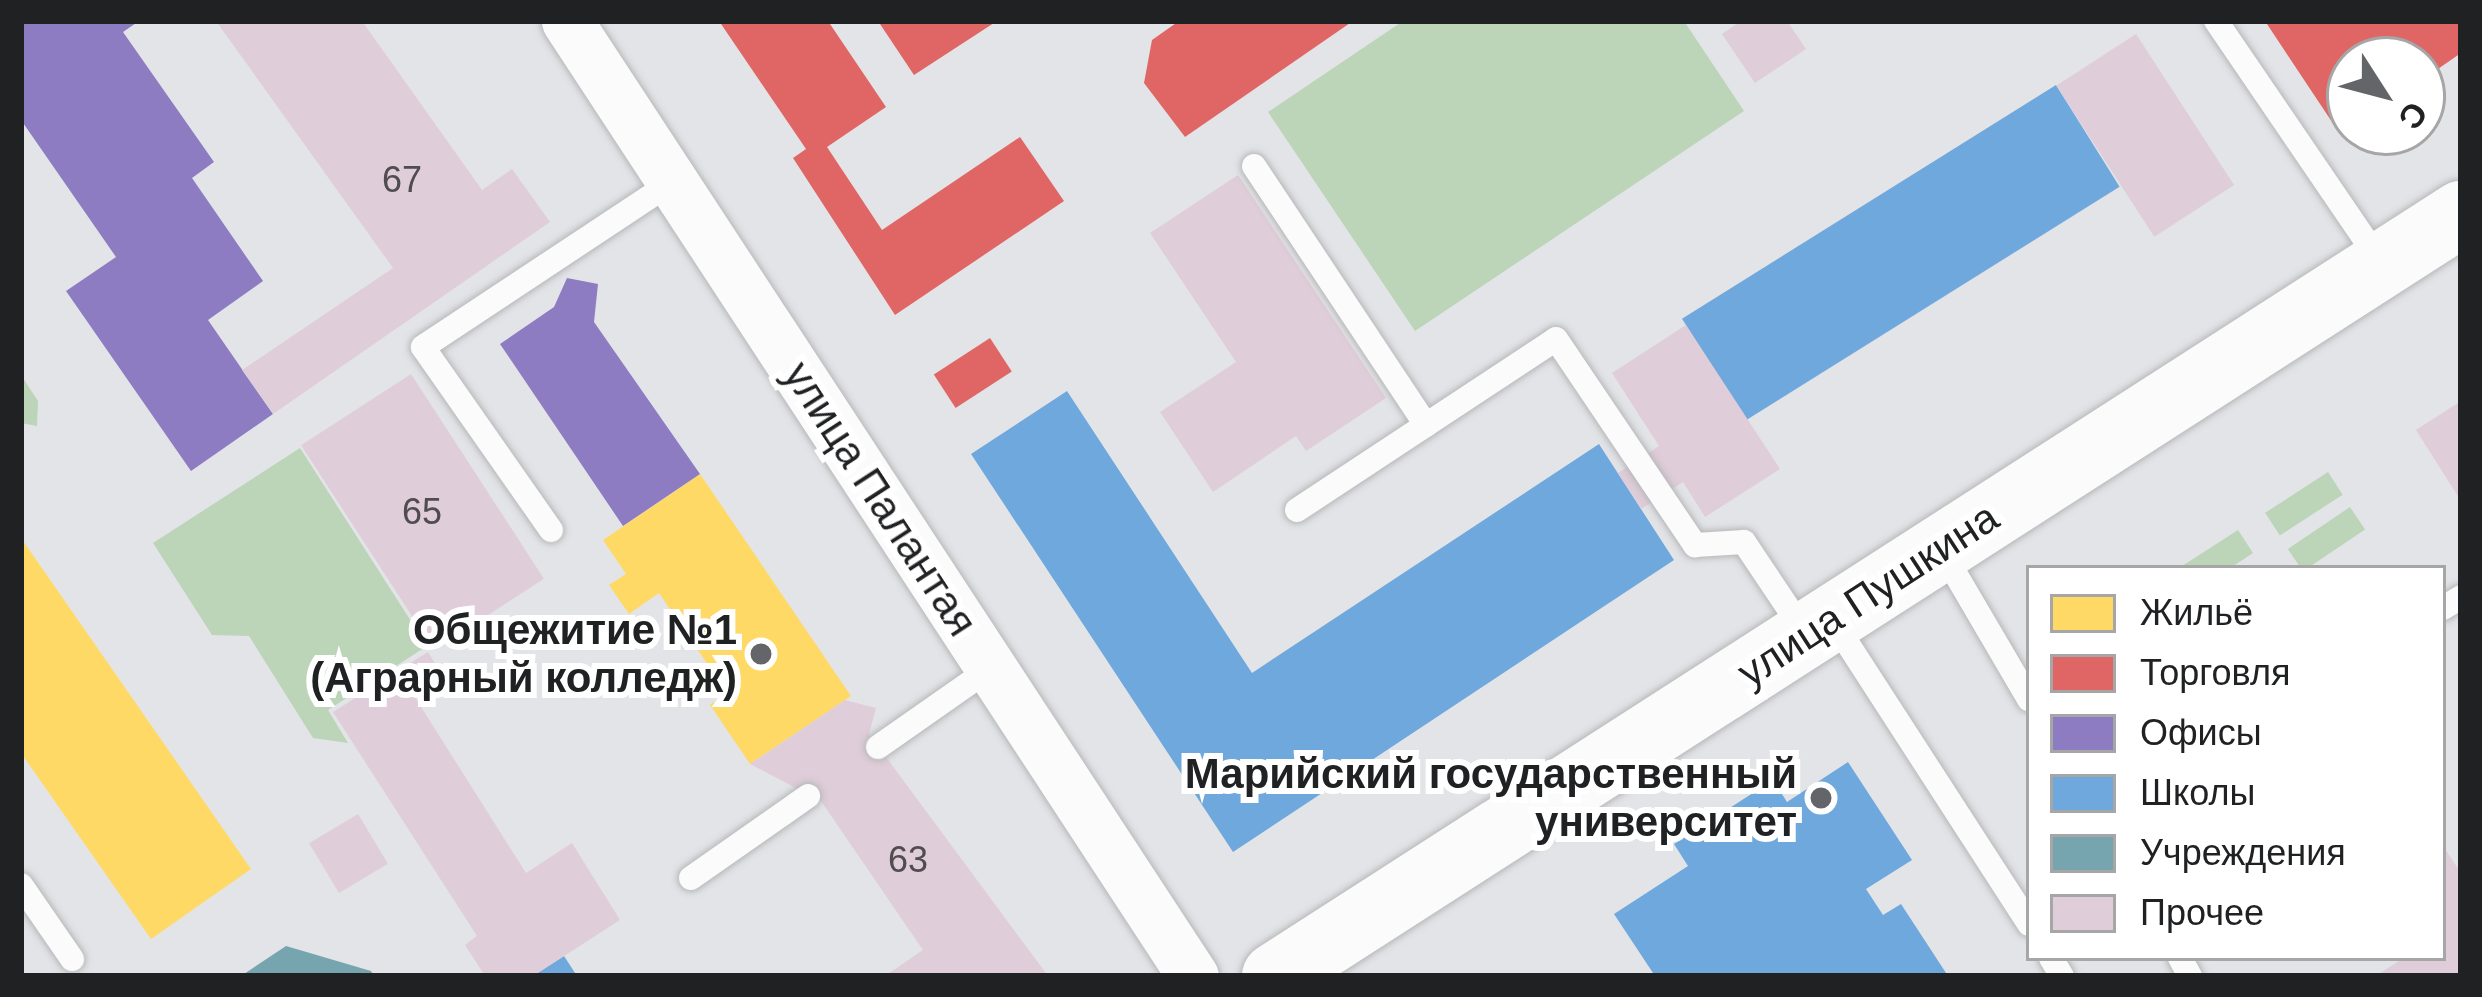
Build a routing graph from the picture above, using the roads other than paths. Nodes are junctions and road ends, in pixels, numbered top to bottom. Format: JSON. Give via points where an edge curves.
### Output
{"nodes":[{"id":1,"x":567,"y":21,"type":"edge"},
{"id":2,"x":2216,"y":21,"type":"edge"},
{"id":3,"x":1254,"y":166,"type":"dead end"},
{"id":4,"x":672,"y":182,"type":"junction"},
{"id":5,"x":2461,"y":214,"type":"edge"},
{"id":6,"x":2382,"y":265,"type":"junction"},
{"id":7,"x":1426,"y":424,"type":"junction"},
{"id":8,"x":1297,"y":511,"type":"dead end"},
{"id":9,"x":551,"y":530,"type":"dead end"},
{"id":10,"x":1940,"y":549,"type":"junction"},
{"id":11,"x":1819,"y":627,"type":"junction"},
{"id":12,"x":991,"y":668,"type":"junction"},
{"id":13,"x":2026,"y":694,"type":"edge"},
{"id":14,"x":878,"y":747,"type":"dead end"},
{"id":15,"x":808,"y":796,"type":"dead end"},
{"id":16,"x":691,"y":878,"type":"dead end"},
{"id":17,"x":21,"y":885,"type":"edge"},
{"id":18,"x":2026,"y":920,"type":"edge"},
{"id":19,"x":72,"y":959,"type":"dead end"},
{"id":20,"x":1193,"y":976,"type":"edge"},
{"id":21,"x":1275,"y":976,"type":"edge"}],
"edges":[{"from":1,"to":4,"type":"street","name":"улица Палантая"},
{"from":2,"to":6,"type":"lane"},
{"from":3,"to":7,"type":"lane"},
{"from":4,"to":9,"type":"lane","via":[[423,347]]},
{"from":4,"to":12,"type":"street","name":"улица Палантая"},
{"from":5,"to":6,"type":"street","name":"улица Пушкина"},
{"from":6,"to":10,"type":"street","name":"улица Пушкина"},
{"from":7,"to":8,"type":"lane"},
{"from":7,"to":11,"type":"lane","via":[[1556,339],[1695,545],[1744,542]]},
{"from":10,"to":11,"type":"street","name":"улица Пушкина"},
{"from":10,"to":13,"type":"lane"},
{"from":11,"to":18,"type":"lane"},
{"from":11,"to":21,"type":"street","name":"улица Пушкина"},
{"from":12,"to":14,"type":"lane"},
{"from":12,"to":20,"type":"street","name":"улица Палантая"},
{"from":15,"to":16,"type":"lane"},
{"from":17,"to":19,"type":"lane"}]}
